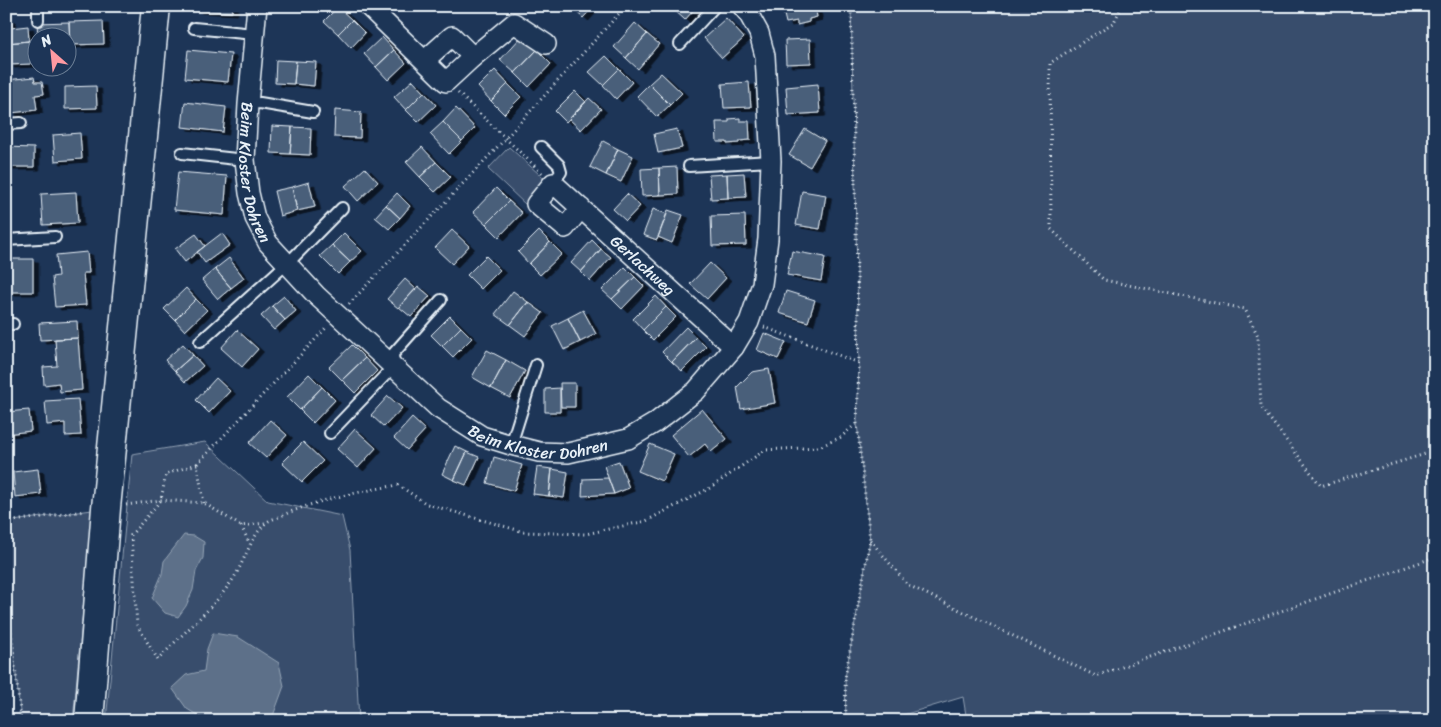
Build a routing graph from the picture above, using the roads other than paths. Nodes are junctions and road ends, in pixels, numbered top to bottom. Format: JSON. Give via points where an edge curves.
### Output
{"nodes":[{"id":1,"x":38,"y":6,"type":"edge"},
{"id":2,"x":156,"y":6,"type":"edge"},
{"id":3,"x":257,"y":6,"type":"edge"},
{"id":4,"x":368,"y":6,"type":"edge"},
{"id":5,"x":715,"y":6,"type":"edge"},
{"id":6,"x":742,"y":6,"type":"edge"},
{"id":7,"x":38,"y":20,"type":"dead end"},
{"id":8,"x":194,"y":28,"type":"dead end"},
{"id":9,"x":254,"y":34,"type":"junction"},
{"id":10,"x":546,"y":44,"type":"dead end"},
{"id":11,"x":680,"y":44,"type":"dead end"},
{"id":12,"x":473,"y":57,"type":"junction"},
{"id":13,"x":425,"y":60,"type":"junction"},
{"id":14,"x":248,"y":104,"type":"junction"},
{"id":15,"x":313,"y":112,"type":"dead end"},
{"id":16,"x":21,"y":123,"type":"dead end"},
{"id":17,"x":6,"y":124,"type":"edge"},
{"id":18,"x":541,"y":147,"type":"dead end"},
{"id":19,"x":182,"y":153,"type":"dead end"},
{"id":20,"x":245,"y":160,"type":"junction"},
{"id":21,"x":770,"y":161,"type":"junction"},
{"id":22,"x":688,"y":166,"type":"dead end"},
{"id":23,"x":553,"y":183,"type":"junction"},
{"id":24,"x":342,"y":208,"type":"dead end"},
{"id":25,"x":581,"y":208,"type":"junction"},
{"id":26,"x":55,"y":237,"type":"dead end"},
{"id":27,"x":6,"y":240,"type":"edge"},
{"id":28,"x":287,"y":264,"type":"junction"},
{"id":29,"x":441,"y":300,"type":"dead end"},
{"id":30,"x":200,"y":342,"type":"dead end"},
{"id":31,"x":734,"y":347,"type":"junction"},
{"id":32,"x":536,"y":365,"type":"dead end"},
{"id":33,"x":394,"y":366,"type":"junction"},
{"id":34,"x":330,"y":433,"type":"dead end"},
{"id":35,"x":511,"y":446,"type":"junction"},
{"id":36,"x":89,"y":721,"type":"edge"}],
"edges":[{"from":1,"to":7,"type":"lane"},
{"from":2,"to":36,"type":"street","via":[[106,508]]},
{"from":3,"to":9,"type":"street","name":"Beim Kloster Dohren"},
{"from":4,"to":13,"type":"street"},
{"from":5,"to":11,"type":"lane"},
{"from":6,"to":21,"type":"street","name":"Beim Kloster Dohren","via":[[759,34],[765,56]]},
{"from":8,"to":9,"type":"lane"},
{"from":9,"to":14,"type":"street","name":"Beim Kloster Dohren"},
{"from":10,"to":12,"type":"street","via":[[514,23]]},
{"from":12,"to":13,"type":"street","via":[[452,36]]},
{"from":12,"to":13,"type":"street","via":[[446,82]]},
{"from":14,"to":15,"type":"lane"},
{"from":14,"to":20,"type":"street","name":"Beim Kloster Dohren"},
{"from":16,"to":17,"type":"lane"},
{"from":18,"to":23,"type":"lane","via":[[559,165],[561,172]]},
{"from":19,"to":20,"type":"lane"},
{"from":20,"to":28,"type":"street","name":"Beim Kloster Dohren","via":[[255,218],[268,243]]},
{"from":21,"to":22,"type":"lane"},
{"from":21,"to":31,"type":"street","name":"Beim Kloster Dohren","via":[[768,239],[762,284],[749,322]]},
{"from":23,"to":25,"type":"street","name":"Gerlachweg"},
{"from":23,"to":25,"type":"street","via":[[536,204],[565,228]]},
{"from":24,"to":28,"type":"lane"},
{"from":25,"to":31,"type":"street","name":"Gerlachweg"},
{"from":26,"to":27,"type":"lane"},
{"from":28,"to":30,"type":"lane"},
{"from":28,"to":33,"type":"street","name":"Beim Kloster Dohren"},
{"from":29,"to":33,"type":"lane","via":[[394,354]]},
{"from":31,"to":35,"type":"street","name":"Beim Kloster Dohren","via":[[696,391],[628,439],[568,453],[539,452]]},
{"from":32,"to":35,"type":"lane"},
{"from":33,"to":34,"type":"lane"},
{"from":33,"to":35,"type":"street","name":"Beim Kloster Dohren","via":[[438,408],[482,436]]}]}
